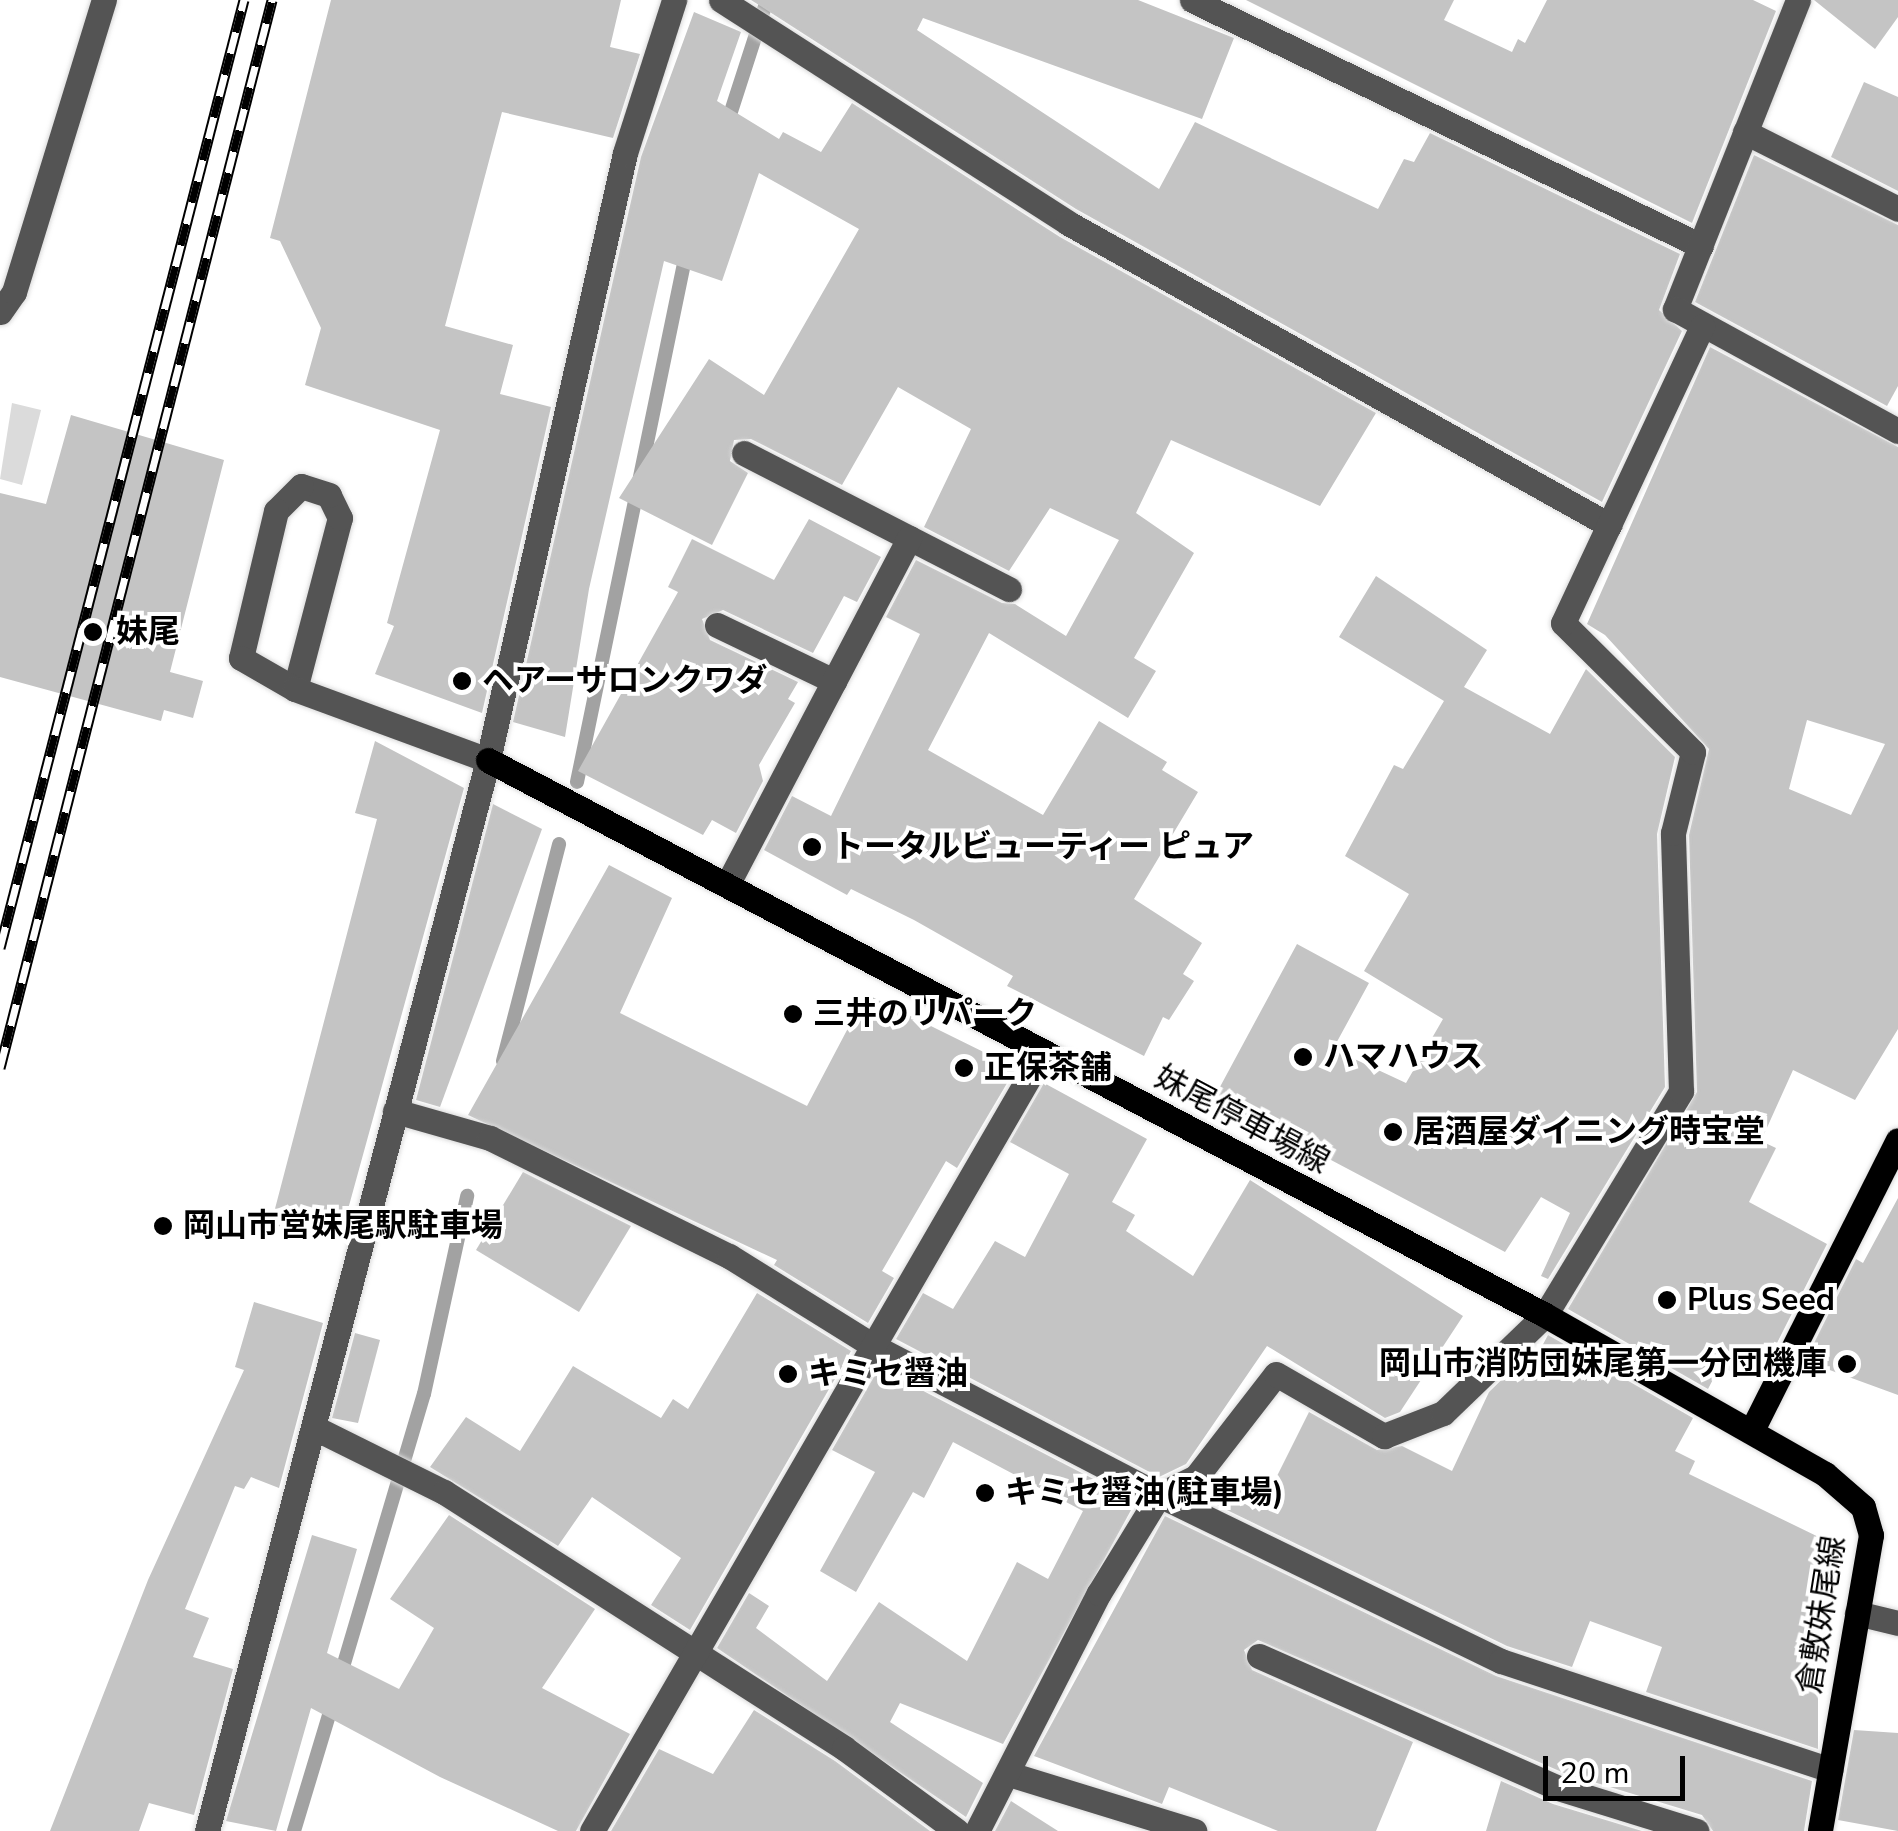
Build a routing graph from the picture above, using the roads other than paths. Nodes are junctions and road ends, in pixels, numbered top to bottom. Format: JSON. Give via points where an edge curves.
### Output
{"nodes":[{"id":1,"x":104,"y":0,"type":"edge"},
{"id":2,"x":674,"y":0,"type":"edge"},
{"id":3,"x":721,"y":0,"type":"edge"},
{"id":4,"x":1192,"y":0,"type":"edge"},
{"id":5,"x":1798,"y":0,"type":"edge"},
{"id":6,"x":1745,"y":132,"type":"junction"},
{"id":7,"x":1898,"y":209,"type":"edge"},
{"id":8,"x":1701,"y":246,"type":"junction"},
{"id":9,"x":0,"y":312,"type":"edge"},
{"id":10,"x":1702,"y":326,"type":"junction"},
{"id":11,"x":1898,"y":431,"type":"edge"},
{"id":12,"x":744,"y":453,"type":"dead end"},
{"id":13,"x":1610,"y":525,"type":"junction"},
{"id":14,"x":910,"y":538,"type":"junction"},
{"id":15,"x":1009,"y":589,"type":"dead end"},
{"id":16,"x":717,"y":625,"type":"dead end"},
{"id":17,"x":834,"y":681,"type":"junction"},
{"id":18,"x":295,"y":690,"type":"junction"},
{"id":19,"x":488,"y":760,"type":"junction"},
{"id":20,"x":727,"y":885,"type":"junction"},
{"id":21,"x":1043,"y":1053,"type":"junction"},
{"id":22,"x":395,"y":1111,"type":"junction"},
{"id":23,"x":1898,"y":1140,"type":"edge"},
{"id":24,"x":1545,"y":1315,"type":"junction"},
{"id":25,"x":875,"y":1347,"type":"junction"},
{"id":26,"x":314,"y":1428,"type":"junction"},
{"id":27,"x":1753,"y":1428,"type":"junction"},
{"id":28,"x":1159,"y":1495,"type":"junction"},
{"id":29,"x":1857,"y":1613,"type":"junction"},
{"id":30,"x":1898,"y":1623,"type":"edge"},
{"id":31,"x":1259,"y":1656,"type":"dead end"},
{"id":32,"x":696,"y":1657,"type":"junction"},
{"id":33,"x":1830,"y":1770,"type":"junction"},
{"id":34,"x":1008,"y":1774,"type":"junction"},
{"id":35,"x":206,"y":1831,"type":"edge"},
{"id":36,"x":592,"y":1831,"type":"edge"},
{"id":37,"x":957,"y":1831,"type":"edge"},
{"id":38,"x":977,"y":1831,"type":"edge"},
{"id":39,"x":1194,"y":1831,"type":"edge"},
{"id":40,"x":1697,"y":1831,"type":"edge"},
{"id":41,"x":1820,"y":1831,"type":"edge"}],
"edges":[{"from":1,"to":9,"type":"street","via":[[14,292]]},
{"from":2,"to":19,"type":"street","via":[[624,153]]},
{"from":3,"to":13,"type":"street","via":[[1068,223]]},
{"from":4,"to":8,"type":"street"},
{"from":5,"to":6,"type":"street"},
{"from":6,"to":7,"type":"street"},
{"from":6,"to":8,"type":"street"},
{"from":8,"to":10,"type":"street","via":[[1675,309]]},
{"from":10,"to":11,"type":"street"},
{"from":10,"to":13,"type":"street"},
{"from":12,"to":14,"type":"street"},
{"from":13,"to":24,"type":"street","via":[[1562,624],[1693,752],[1673,833],[1681,1091]]},
{"from":14,"to":15,"type":"street"},
{"from":14,"to":17,"type":"street"},
{"from":16,"to":17,"type":"street"},
{"from":17,"to":20,"type":"street"},
{"from":18,"to":18,"type":"street","via":[[249,667],[239,644],[276,511],[301,486],[329,496],[340,518]]},
{"from":18,"to":19,"type":"street"},
{"from":19,"to":20,"type":"main road","name":"妹尾停車場線"},
{"from":19,"to":22,"type":"street"},
{"from":20,"to":21,"type":"main road","name":"妹尾停車場線"},
{"from":21,"to":24,"type":"main road","name":"妹尾停車場線"},
{"from":21,"to":25,"type":"street"},
{"from":22,"to":25,"type":"street","via":[[490,1138],[576,1180],[729,1256]]},
{"from":22,"to":26,"type":"street"},
{"from":23,"to":27,"type":"main road"},
{"from":24,"to":27,"type":"main road","name":"妹尾停車場線"},
{"from":24,"to":28,"type":"street","via":[[1443,1414],[1384,1436],[1276,1374],[1196,1477]]},
{"from":25,"to":28,"type":"street"},
{"from":25,"to":32,"type":"street"},
{"from":26,"to":32,"type":"street","via":[[402,1468]]},
{"from":26,"to":35,"type":"street"},
{"from":27,"to":29,"type":"main road","name":"倉敷妹尾線","via":[[1863,1507],[1871,1535]]},
{"from":28,"to":33,"type":"street","via":[[1502,1661]]},
{"from":28,"to":34,"type":"street","via":[[1008,1762]]},
{"from":29,"to":30,"type":"street"},
{"from":29,"to":33,"type":"main road","name":"倉敷妹尾線"},
{"from":31,"to":40,"type":"street","via":[[1558,1788]]},
{"from":32,"to":36,"type":"street"},
{"from":32,"to":37,"type":"street","via":[[844,1748]]},
{"from":33,"to":41,"type":"main road","name":"倉敷妹尾線"},
{"from":34,"to":38,"type":"street"},
{"from":34,"to":39,"type":"street"}]}
